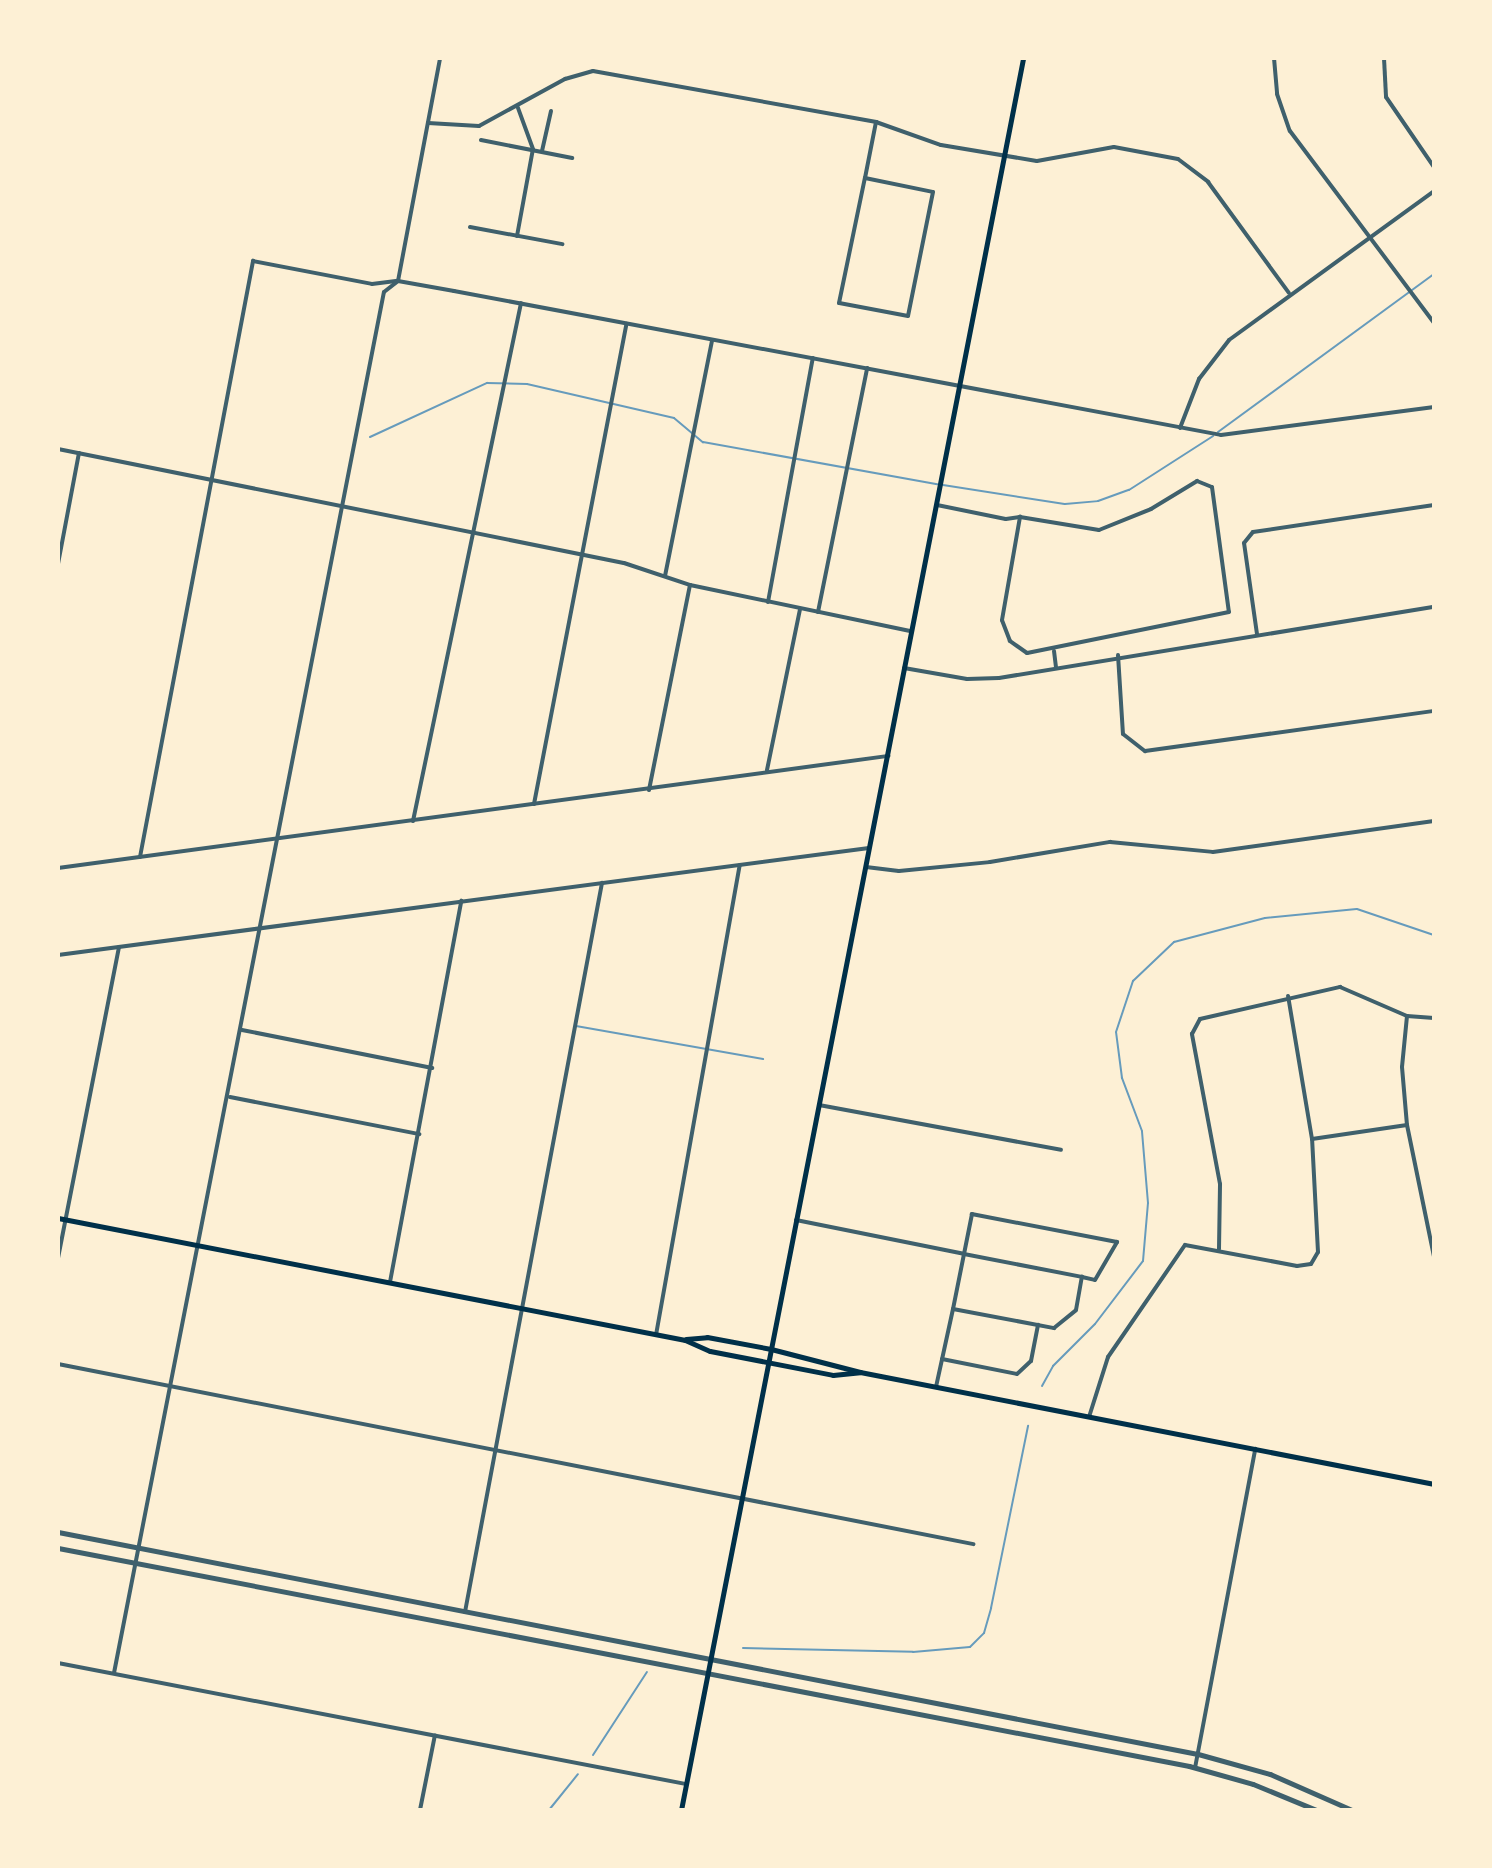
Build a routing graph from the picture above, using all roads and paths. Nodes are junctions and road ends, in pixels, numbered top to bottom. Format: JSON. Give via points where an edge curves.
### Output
{"nodes":[{"id":1,"x":440,"y":58,"type":"edge"},
{"id":2,"x":1023,"y":58,"type":"edge"},
{"id":3,"x":1274,"y":58,"type":"edge"},
{"id":4,"x":1384,"y":58,"type":"edge"},
{"id":5,"x":518,"y":108,"type":"junction"},
{"id":6,"x":551,"y":111,"type":"dead end"},
{"id":7,"x":876,"y":122,"type":"junction"},
{"id":8,"x":428,"y":123,"type":"junction"},
{"id":9,"x":481,"y":140,"type":"dead end"},
{"id":10,"x":533,"y":149,"type":"junction"},
{"id":11,"x":542,"y":151,"type":"junction"},
{"id":12,"x":1002,"y":156,"type":"junction"},
{"id":13,"x":572,"y":158,"type":"dead end"},
{"id":14,"x":1434,"y":167,"type":"edge"},
{"id":15,"x":865,"y":178,"type":"junction"},
{"id":16,"x":1434,"y":191,"type":"edge"},
{"id":17,"x":470,"y":227,"type":"dead end"},
{"id":18,"x":517,"y":236,"type":"junction"},
{"id":19,"x":1369,"y":237,"type":"junction"},
{"id":20,"x":562,"y":244,"type":"dead end"},
{"id":21,"x":398,"y":281,"type":"junction"},
{"id":22,"x":1289,"y":293,"type":"junction"},
{"id":23,"x":521,"y":303,"type":"junction"},
{"id":24,"x":1434,"y":323,"type":"edge"},
{"id":25,"x":626,"y":324,"type":"junction"},
{"id":26,"x":712,"y":341,"type":"junction"},
{"id":27,"x":813,"y":358,"type":"junction"},
{"id":28,"x":867,"y":368,"type":"junction"},
{"id":29,"x":961,"y":384,"type":"junction"},
{"id":30,"x":1434,"y":407,"type":"edge"},
{"id":31,"x":1180,"y":428,"type":"junction"},
{"id":32,"x":58,"y":449,"type":"edge"},
{"id":33,"x":79,"y":453,"type":"junction"},
{"id":34,"x":210,"y":480,"type":"junction"},
{"id":35,"x":343,"y":505,"type":"junction"},
{"id":36,"x":937,"y":505,"type":"junction"},
{"id":37,"x":1434,"y":505,"type":"edge"},
{"id":38,"x":1020,"y":517,"type":"junction"},
{"id":39,"x":471,"y":531,"type":"junction"},
{"id":40,"x":580,"y":554,"type":"junction"},
{"id":41,"x":58,"y":564,"type":"edge"},
{"id":42,"x":665,"y":576,"type":"junction"},
{"id":43,"x":690,"y":585,"type":"junction"},
{"id":44,"x":768,"y":602,"type":"junction"},
{"id":45,"x":1434,"y":607,"type":"edge"},
{"id":46,"x":800,"y":609,"type":"junction"},
{"id":47,"x":818,"y":612,"type":"junction"},
{"id":48,"x":911,"y":631,"type":"junction"},
{"id":49,"x":1257,"y":634,"type":"junction"},
{"id":50,"x":1054,"y":650,"type":"junction"},
{"id":51,"x":1118,"y":655,"type":"junction"},
{"id":52,"x":904,"y":668,"type":"junction"},
{"id":53,"x":1056,"y":668,"type":"junction"},
{"id":54,"x":1434,"y":711,"type":"edge"},
{"id":55,"x":888,"y":756,"type":"junction"},
{"id":56,"x":767,"y":770,"type":"junction"},
{"id":57,"x":649,"y":790,"type":"junction"},
{"id":58,"x":534,"y":804,"type":"junction"},
{"id":59,"x":413,"y":821,"type":"junction"},
{"id":60,"x":1434,"y":821,"type":"edge"},
{"id":61,"x":279,"y":840,"type":"junction"},
{"id":62,"x":870,"y":847,"type":"junction"},
{"id":63,"x":140,"y":857,"type":"junction"},
{"id":64,"x":740,"y":865,"type":"junction"},
{"id":65,"x":866,"y":867,"type":"junction"},
{"id":66,"x":58,"y":868,"type":"edge"},
{"id":67,"x":602,"y":883,"type":"junction"},
{"id":68,"x":461,"y":901,"type":"junction"},
{"id":69,"x":259,"y":928,"type":"junction"},
{"id":70,"x":119,"y":947,"type":"junction"},
{"id":71,"x":58,"y":955,"type":"edge"},
{"id":72,"x":1288,"y":996,"type":"junction"},
{"id":73,"x":1407,"y":1016,"type":"junction"},
{"id":74,"x":1434,"y":1018,"type":"edge"},
{"id":75,"x":242,"y":1030,"type":"junction"},
{"id":76,"x":432,"y":1068,"type":"junction"},
{"id":77,"x":230,"y":1097,"type":"junction"},
{"id":78,"x":819,"y":1105,"type":"junction"},
{"id":79,"x":1407,"y":1125,"type":"junction"},
{"id":80,"x":419,"y":1134,"type":"junction"},
{"id":81,"x":1312,"y":1139,"type":"junction"},
{"id":82,"x":1061,"y":1150,"type":"dead end"},
{"id":83,"x":58,"y":1218,"type":"edge"},
{"id":84,"x":66,"y":1220,"type":"junction"},
{"id":85,"x":796,"y":1220,"type":"junction"},
{"id":86,"x":199,"y":1243,"type":"junction"},
{"id":87,"x":1219,"y":1249,"type":"junction"},
{"id":88,"x":964,"y":1254,"type":"junction"},
{"id":89,"x":1434,"y":1256,"type":"edge"},
{"id":90,"x":58,"y":1258,"type":"edge"},
{"id":91,"x":1082,"y":1277,"type":"junction"},
{"id":92,"x":390,"y":1282,"type":"junction"},
{"id":93,"x":522,"y":1308,"type":"junction"},
{"id":94,"x":953,"y":1309,"type":"junction"},
{"id":95,"x":1038,"y":1325,"type":"junction"},
{"id":96,"x":656,"y":1335,"type":"junction"},
{"id":97,"x":685,"y":1340,"type":"junction"},
{"id":98,"x":771,"y":1349,"type":"junction"},
{"id":99,"x":942,"y":1359,"type":"junction"},
{"id":100,"x":768,"y":1362,"type":"junction"},
{"id":101,"x":58,"y":1364,"type":"edge"},
{"id":102,"x":860,"y":1372,"type":"junction"},
{"id":103,"x":172,"y":1387,"type":"junction"},
{"id":104,"x":936,"y":1387,"type":"junction"},
{"id":105,"x":1089,"y":1417,"type":"junction"},
{"id":106,"x":1255,"y":1449,"type":"junction"},
{"id":107,"x":495,"y":1450,"type":"junction"},
{"id":108,"x":1434,"y":1484,"type":"edge"},
{"id":109,"x":741,"y":1499,"type":"junction"},
{"id":110,"x":58,"y":1532,"type":"edge"},
{"id":111,"x":973,"y":1544,"type":"dead end"},
{"id":112,"x":58,"y":1548,"type":"edge"},
{"id":113,"x":139,"y":1548,"type":"junction"},
{"id":114,"x":136,"y":1563,"type":"junction"},
{"id":115,"x":465,"y":1612,"type":"junction"},
{"id":116,"x":710,"y":1660,"type":"junction"},
{"id":117,"x":58,"y":1663,"type":"edge"},
{"id":118,"x":114,"y":1673,"type":"junction"},
{"id":119,"x":707,"y":1677,"type":"junction"},
{"id":120,"x":435,"y":1735,"type":"junction"},
{"id":121,"x":1198,"y":1754,"type":"junction"},
{"id":122,"x":1195,"y":1768,"type":"junction"},
{"id":123,"x":686,"y":1784,"type":"junction"},
{"id":124,"x":420,"y":1810,"type":"edge"},
{"id":125,"x":681,"y":1810,"type":"edge"},
{"id":126,"x":1316,"y":1810,"type":"edge"},
{"id":127,"x":1352,"y":1810,"type":"edge"}],
"edges":[{"from":1,"to":8,"type":"street"},
{"from":2,"to":12,"type":"main road"},
{"from":3,"to":19,"type":"street","via":[[1277,94],[1290,131]]},
{"from":4,"to":14,"type":"street","via":[[1386,97]]},
{"from":5,"to":7,"type":"street","via":[[565,79],[593,71]]},
{"from":5,"to":8,"type":"street","via":[[479,126]]},
{"from":5,"to":10,"type":"street"},
{"from":6,"to":11,"type":"street"},
{"from":7,"to":12,"type":"street","via":[[941,145]]},
{"from":7,"to":15,"type":"street"},
{"from":8,"to":21,"type":"street"},
{"from":9,"to":10,"type":"street"},
{"from":10,"to":11,"type":"street"},
{"from":10,"to":18,"type":"street"},
{"from":11,"to":13,"type":"street"},
{"from":12,"to":22,"type":"street","via":[[1062,161],[1114,147],[1187,163],[1208,182]]},
{"from":12,"to":29,"type":"main road"},
{"from":15,"to":15,"type":"street","via":[[839,303],[908,316],[933,192]]},
{"from":16,"to":19,"type":"street"},
{"from":17,"to":18,"type":"street"},
{"from":18,"to":20,"type":"street"},
{"from":19,"to":22,"type":"street"},
{"from":19,"to":24,"type":"street"},
{"from":21,"to":23,"type":"street"},
{"from":21,"to":34,"type":"street","via":[[372,284],[253,261]]},
{"from":21,"to":35,"type":"street","via":[[384,292]]},
{"from":22,"to":31,"type":"street","via":[[1213,357]]},
{"from":23,"to":25,"type":"street"},
{"from":23,"to":39,"type":"street"},
{"from":25,"to":26,"type":"street"},
{"from":25,"to":40,"type":"street"},
{"from":26,"to":27,"type":"street"},
{"from":26,"to":42,"type":"street"},
{"from":27,"to":28,"type":"street"},
{"from":27,"to":44,"type":"street"},
{"from":28,"to":29,"type":"street"},
{"from":28,"to":47,"type":"street"},
{"from":29,"to":31,"type":"street"},
{"from":29,"to":36,"type":"main road"},
{"from":30,"to":31,"type":"street","via":[[1244,435]]},
{"from":32,"to":33,"type":"street"},
{"from":33,"to":34,"type":"street"},
{"from":33,"to":41,"type":"street"},
{"from":34,"to":35,"type":"street"},
{"from":34,"to":63,"type":"street"},
{"from":35,"to":39,"type":"street"},
{"from":35,"to":61,"type":"street"},
{"from":36,"to":38,"type":"street"},
{"from":36,"to":48,"type":"main road"},
{"from":37,"to":49,"type":"street","via":[[1253,532],[1244,543]]},
{"from":38,"to":50,"type":"street","via":[[1002,620],[1019,649],[1039,654]]},
{"from":38,"to":50,"type":"street","via":[[1099,530],[1151,509],[1197,481],[1212,487],[1229,612]]},
{"from":39,"to":40,"type":"street"},
{"from":39,"to":59,"type":"street"},
{"from":40,"to":42,"type":"street"},
{"from":40,"to":58,"type":"street"},
{"from":42,"to":43,"type":"street"},
{"from":43,"to":44,"type":"street"},
{"from":43,"to":57,"type":"street"},
{"from":44,"to":46,"type":"street"},
{"from":45,"to":49,"type":"street"},
{"from":46,"to":47,"type":"street"},
{"from":46,"to":56,"type":"street"},
{"from":47,"to":48,"type":"street"},
{"from":48,"to":52,"type":"main road"},
{"from":49,"to":51,"type":"street"},
{"from":50,"to":53,"type":"street"},
{"from":51,"to":53,"type":"street"},
{"from":51,"to":54,"type":"street","via":[[1123,734],[1145,751]]},
{"from":52,"to":53,"type":"street","via":[[967,679]]},
{"from":52,"to":55,"type":"main road"},
{"from":55,"to":56,"type":"street"},
{"from":55,"to":62,"type":"main road"},
{"from":56,"to":57,"type":"street"},
{"from":57,"to":58,"type":"street"},
{"from":58,"to":59,"type":"street"},
{"from":59,"to":61,"type":"street"},
{"from":60,"to":65,"type":"street","via":[[1213,852],[1110,842],[990,862],[899,871]]},
{"from":61,"to":63,"type":"street"},
{"from":61,"to":69,"type":"street"},
{"from":62,"to":64,"type":"street"},
{"from":62,"to":65,"type":"main road"},
{"from":63,"to":66,"type":"street"},
{"from":64,"to":67,"type":"street"},
{"from":64,"to":96,"type":"street"},
{"from":65,"to":78,"type":"main road"},
{"from":67,"to":68,"type":"street"},
{"from":67,"to":93,"type":"street"},
{"from":68,"to":69,"type":"street"},
{"from":68,"to":76,"type":"street"},
{"from":69,"to":70,"type":"street"},
{"from":69,"to":75,"type":"street"},
{"from":70,"to":71,"type":"street"},
{"from":70,"to":84,"type":"street"},
{"from":72,"to":73,"type":"street","via":[[1340,987]]},
{"from":72,"to":81,"type":"street"},
{"from":72,"to":87,"type":"street","via":[[1200,1019],[1192,1034],[1220,1184]]},
{"from":73,"to":74,"type":"street"},
{"from":73,"to":79,"type":"street","via":[[1402,1067]]},
{"from":75,"to":76,"type":"street"},
{"from":75,"to":77,"type":"street"},
{"from":76,"to":80,"type":"street"},
{"from":77,"to":80,"type":"street"},
{"from":77,"to":86,"type":"street"},
{"from":78,"to":82,"type":"street"},
{"from":78,"to":85,"type":"main road"},
{"from":79,"to":81,"type":"street"},
{"from":79,"to":89,"type":"street"},
{"from":80,"to":92,"type":"street"},
{"from":81,"to":87,"type":"street","via":[[1320,1220],[1318,1252],[1311,1264]]},
{"from":83,"to":84,"type":"main road"},
{"from":84,"to":86,"type":"main road"},
{"from":84,"to":90,"type":"street"},
{"from":85,"to":88,"type":"street"},
{"from":85,"to":98,"type":"main road"},
{"from":86,"to":92,"type":"main road"},
{"from":86,"to":103,"type":"street"},
{"from":87,"to":105,"type":"street","via":[[1185,1245],[1108,1357]]},
{"from":88,"to":91,"type":"street"},
{"from":88,"to":91,"type":"street","via":[[972,1214],[1117,1242],[1095,1280]]},
{"from":88,"to":94,"type":"street"},
{"from":91,"to":95,"type":"street","via":[[1076,1310],[1066,1322],[1054,1328]]},
{"from":92,"to":93,"type":"main road"},
{"from":93,"to":96,"type":"main road"},
{"from":93,"to":107,"type":"street"},
{"from":94,"to":95,"type":"street"},
{"from":94,"to":99,"type":"street"},
{"from":95,"to":99,"type":"street","via":[[1031,1361],[1017,1374]]},
{"from":96,"to":97,"type":"main road"},
{"from":97,"to":98,"type":"main road","via":[[707,1337]]},
{"from":97,"to":100,"type":"main road","via":[[710,1351]]},
{"from":98,"to":100,"type":"main road"},
{"from":98,"to":102,"type":"main road"},
{"from":99,"to":104,"type":"street"},
{"from":100,"to":102,"type":"main road","via":[[833,1375]]},
{"from":100,"to":109,"type":"main road"},
{"from":101,"to":103,"type":"street"},
{"from":102,"to":104,"type":"main road"},
{"from":103,"to":107,"type":"street"},
{"from":103,"to":113,"type":"street"},
{"from":104,"to":105,"type":"main road"},
{"from":105,"to":106,"type":"main road"},
{"from":106,"to":108,"type":"main road"},
{"from":106,"to":121,"type":"street"},
{"from":107,"to":109,"type":"street"},
{"from":107,"to":115,"type":"street"},
{"from":109,"to":111,"type":"street"},
{"from":109,"to":116,"type":"main road"},
{"from":110,"to":113,"type":"street"},
{"from":112,"to":114,"type":"street"},
{"from":113,"to":114,"type":"street"},
{"from":113,"to":115,"type":"street"},
{"from":114,"to":118,"type":"street"},
{"from":114,"to":119,"type":"street"},
{"from":115,"to":116,"type":"street"},
{"from":116,"to":119,"type":"main road"},
{"from":116,"to":121,"type":"street"},
{"from":117,"to":118,"type":"street"},
{"from":118,"to":120,"type":"street"},
{"from":119,"to":122,"type":"street"},
{"from":119,"to":123,"type":"main road"},
{"from":120,"to":123,"type":"street"},
{"from":120,"to":124,"type":"street"},
{"from":121,"to":122,"type":"street"},
{"from":121,"to":127,"type":"street","via":[[1270,1774]]},
{"from":122,"to":126,"type":"street"},
{"from":123,"to":125,"type":"main road"}]}
